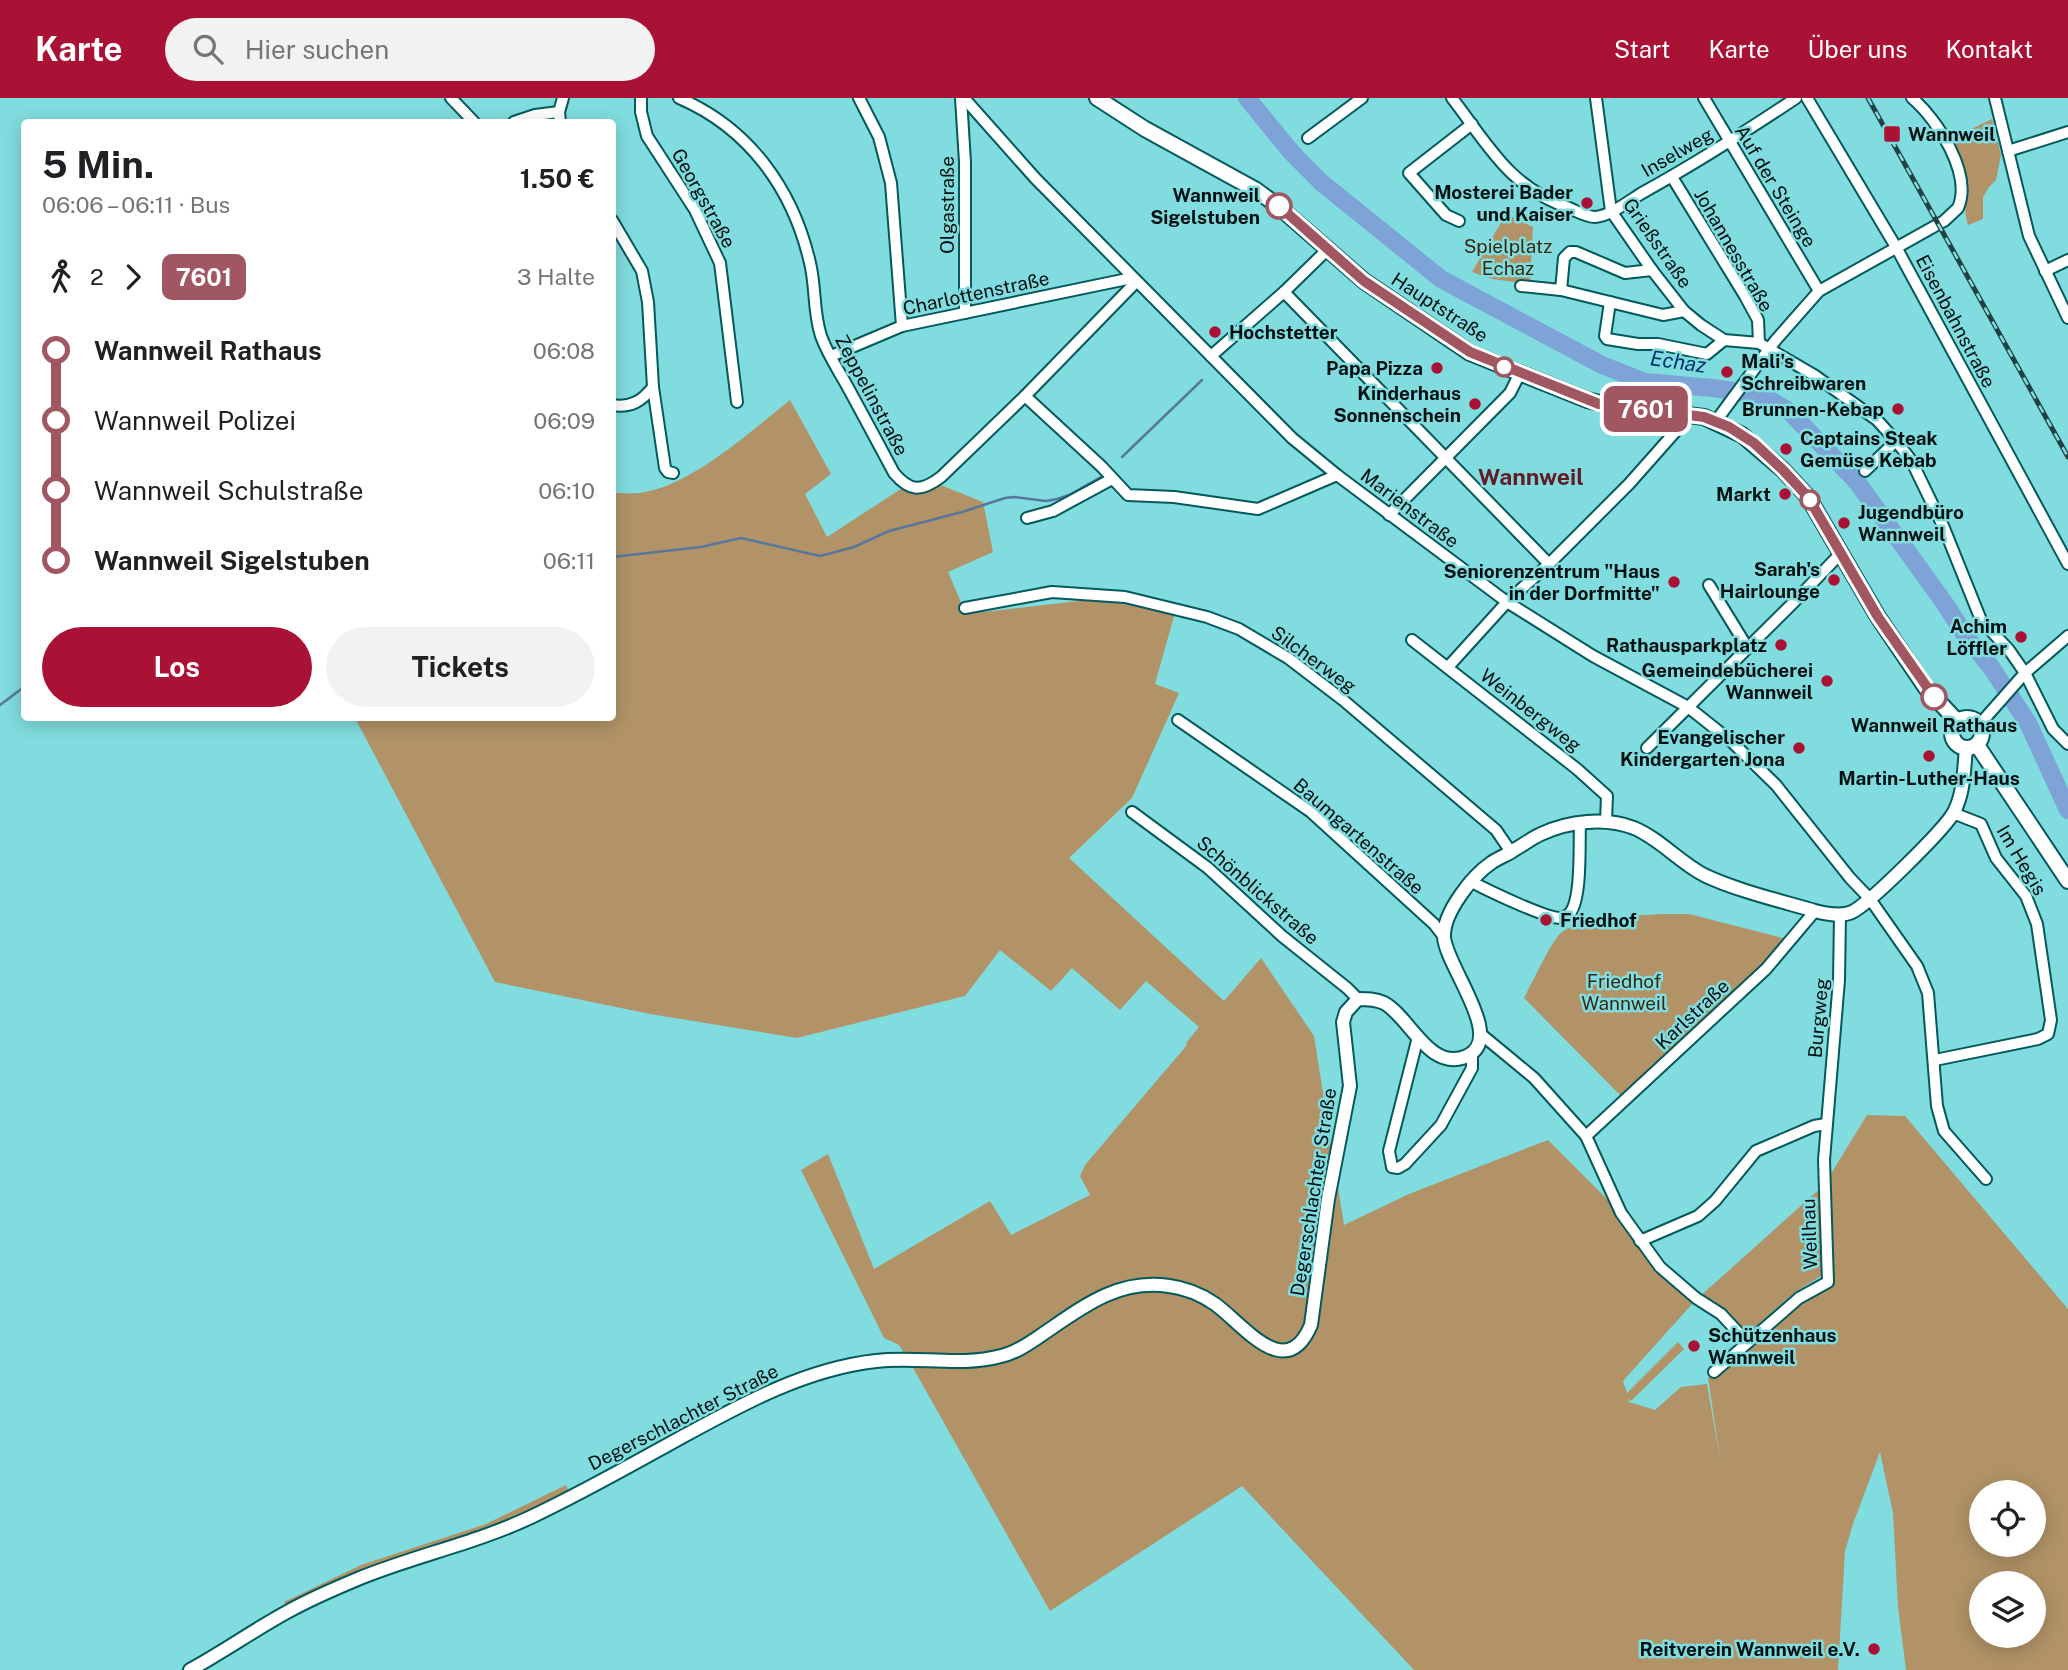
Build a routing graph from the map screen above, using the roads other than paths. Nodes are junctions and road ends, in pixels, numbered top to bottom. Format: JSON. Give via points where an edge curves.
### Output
{"nodes":[{"id":1,"x":451,"y":98,"type":"edge"},
{"id":2,"x":563,"y":98,"type":"edge"},
{"id":3,"x":641,"y":98,"type":"edge"},
{"id":4,"x":679,"y":98,"type":"edge"},
{"id":5,"x":859,"y":98,"type":"edge"},
{"id":6,"x":962,"y":98,"type":"edge"},
{"id":7,"x":1097,"y":98,"type":"edge"},
{"id":8,"x":1362,"y":98,"type":"edge"},
{"id":9,"x":1452,"y":98,"type":"edge"},
{"id":10,"x":1596,"y":98,"type":"edge"},
{"id":11,"x":1704,"y":98,"type":"edge"},
{"id":12,"x":1796,"y":98,"type":"edge"},
{"id":13,"x":1807,"y":98,"type":"edge"},
{"id":14,"x":1995,"y":98,"type":"edge"},
{"id":15,"x":1921,"y":101,"type":"edge"},
{"id":16,"x":560,"y":117,"type":"edge"},
{"id":17,"x":471,"y":119,"type":"edge"},
{"id":18,"x":523,"y":119,"type":"edge"},
{"id":19,"x":1472,"y":124,"type":"junction"},
{"id":20,"x":2068,"y":132,"type":"edge"},
{"id":21,"x":1308,"y":138,"type":"dead end"},
{"id":22,"x":1730,"y":142,"type":"junction"},
{"id":23,"x":2008,"y":151,"type":"junction"},
{"id":24,"x":1672,"y":177,"type":"junction"},
{"id":25,"x":1611,"y":211,"type":"junction"},
{"id":26,"x":1459,"y":221,"type":"dead end"},
{"id":27,"x":616,"y":227,"type":"edge"},
{"id":28,"x":1896,"y":247,"type":"junction"},
{"id":29,"x":1327,"y":250,"type":"junction"},
{"id":30,"x":2068,"y":260,"type":"edge"},
{"id":31,"x":1652,"y":270,"type":"junction"},
{"id":32,"x":2045,"y":271,"type":"junction"},
{"id":33,"x":1134,"y":280,"type":"junction"},
{"id":34,"x":1521,"y":286,"type":"dead end"},
{"id":35,"x":1561,"y":290,"type":"junction"},
{"id":36,"x":1819,"y":291,"type":"junction"},
{"id":37,"x":1284,"y":292,"type":"junction"},
{"id":38,"x":1610,"y":302,"type":"junction"},
{"id":39,"x":1684,"y":311,"type":"junction"},
{"id":40,"x":965,"y":313,"type":"junction"},
{"id":41,"x":2068,"y":318,"type":"edge"},
{"id":42,"x":902,"y":326,"type":"junction"},
{"id":43,"x":1724,"y":340,"type":"junction"},
{"id":44,"x":1764,"y":346,"type":"junction"},
{"id":45,"x":831,"y":356,"type":"junction"},
{"id":46,"x":1211,"y":356,"type":"junction"},
{"id":47,"x":1520,"y":373,"type":"junction"},
{"id":48,"x":653,"y":387,"type":"junction"},
{"id":49,"x":1025,"y":396,"type":"junction"},
{"id":50,"x":737,"y":402,"type":"dead end"},
{"id":51,"x":616,"y":406,"type":"edge"},
{"id":52,"x":1691,"y":414,"type":"junction"},
{"id":53,"x":1716,"y":421,"type":"junction"},
{"id":54,"x":1896,"y":441,"type":"junction"},
{"id":55,"x":1445,"y":457,"type":"junction"},
{"id":56,"x":1865,"y":471,"type":"dead end"},
{"id":57,"x":673,"y":473,"type":"dead end"},
{"id":58,"x":1337,"y":475,"type":"junction"},
{"id":59,"x":1112,"y":479,"type":"junction"},
{"id":60,"x":1389,"y":514,"type":"junction"},
{"id":61,"x":1027,"y":517,"type":"dead end"},
{"id":62,"x":1841,"y":553,"type":"junction"},
{"id":63,"x":1549,"y":564,"type":"junction"},
{"id":64,"x":2068,"y":564,"type":"edge"},
{"id":65,"x":1709,"y":585,"type":"dead end"},
{"id":66,"x":1507,"y":602,"type":"junction"},
{"id":67,"x":965,"y":608,"type":"dead end"},
{"id":68,"x":2068,"y":636,"type":"edge"},
{"id":69,"x":1412,"y":640,"type":"dead end"},
{"id":70,"x":1747,"y":647,"type":"junction"},
{"id":71,"x":1448,"y":667,"type":"junction"},
{"id":72,"x":2025,"y":673,"type":"junction"},
{"id":73,"x":1688,"y":707,"type":"junction"},
{"id":74,"x":1178,"y":720,"type":"dead end"},
{"id":75,"x":1957,"y":721,"type":"junction"},
{"id":76,"x":1980,"y":723,"type":"junction"},
{"id":77,"x":2068,"y":744,"type":"edge"},
{"id":78,"x":1972,"y":746,"type":"junction"},
{"id":79,"x":1647,"y":748,"type":"dead end"},
{"id":80,"x":1990,"y":764,"type":"junction"},
{"id":81,"x":1964,"y":774,"type":"junction"},
{"id":82,"x":1132,"y":812,"type":"dead end"},
{"id":83,"x":1953,"y":813,"type":"junction"},
{"id":84,"x":1606,"y":821,"type":"junction"},
{"id":85,"x":1580,"y":823,"type":"junction"},
{"id":86,"x":1511,"y":852,"type":"junction"},
{"id":87,"x":1470,"y":881,"type":"junction"},
{"id":88,"x":2068,"y":881,"type":"edge"},
{"id":89,"x":1870,"y":899,"type":"junction"},
{"id":90,"x":1815,"y":911,"type":"junction"},
{"id":91,"x":1840,"y":915,"type":"junction"},
{"id":92,"x":1444,"y":937,"type":"junction"},
{"id":93,"x":1358,"y":999,"type":"junction"},
{"id":94,"x":1482,"y":1035,"type":"junction"},
{"id":95,"x":1418,"y":1037,"type":"junction"},
{"id":96,"x":1472,"y":1053,"type":"junction"},
{"id":97,"x":1935,"y":1060,"type":"junction"},
{"id":98,"x":1826,"y":1124,"type":"junction"},
{"id":99,"x":1586,"y":1136,"type":"junction"},
{"id":100,"x":1986,"y":1179,"type":"dead end"},
{"id":101,"x":1640,"y":1241,"type":"junction"},
{"id":102,"x":1747,"y":1342,"type":"junction"},
{"id":103,"x":1714,"y":1372,"type":"dead end"},
{"id":104,"x":190,"y":1670,"type":"edge"}],
"edges":[{"from":1,"to":17,"type":"street"},
{"from":2,"to":16,"type":"street"},
{"from":3,"to":50,"type":"street","name":"Georgstraße","via":[[647,136],[695,210],[720,263]]},
{"from":4,"to":45,"type":"street","name":"Zeppelinstraße","via":[[721,120],[743,138],[780,187],[807,252],[821,336]]},
{"from":5,"to":42,"type":"street","via":[[879,137],[891,183]]},
{"from":6,"to":33,"type":"street","name":"Marienstraße"},
{"from":6,"to":40,"type":"street","name":"Olgastraße"},
{"from":7,"to":29,"type":"main road","name":"Hauptstraße","via":[[1256,190]]},
{"from":8,"to":21,"type":"street"},
{"from":9,"to":19,"type":"street"},
{"from":10,"to":25,"type":"street","name":"Grießstraße"},
{"from":11,"to":22,"type":"street","name":"Auf der Steinge"},
{"from":12,"to":22,"type":"street","name":"Inselweg"},
{"from":13,"to":28,"type":"street","name":"Eisenbahnstraße"},
{"from":14,"to":23,"type":"street"},
{"from":15,"to":28,"type":"street","via":[[1942,133],[1960,181],[1961,204],[1944,221]]},
{"from":16,"to":18,"type":"street"},
{"from":19,"to":25,"type":"street","via":[[1505,168],[1536,193],[1594,217]]},
{"from":19,"to":26,"type":"street","via":[[1409,173],[1446,215]]},
{"from":20,"to":23,"type":"street"},
{"from":22,"to":24,"type":"street","name":"Inselweg"},
{"from":22,"to":36,"type":"street","name":"Auf der Steinge"},
{"from":23,"to":32,"type":"street","via":[[2029,236]]},
{"from":24,"to":25,"type":"street","name":"Inselweg"},
{"from":24,"to":44,"type":"street","name":"Johannesstraße","via":[[1745,296],[1758,320]]},
{"from":25,"to":31,"type":"street","name":"Grießstraße"},
{"from":27,"to":48,"type":"street","via":[[642,271]]},
{"from":28,"to":36,"type":"street"},
{"from":28,"to":64,"type":"street","name":"Eisenbahnstraße"},
{"from":29,"to":37,"type":"street"},
{"from":29,"to":47,"type":"main road","name":"Hauptstraße","via":[[1364,281],[1470,352]]},
{"from":30,"to":32,"type":"street"},
{"from":31,"to":35,"type":"street","via":[[1625,273],[1570,252],[1564,261]]},
{"from":31,"to":39,"type":"street","name":"Grießstraße"},
{"from":32,"to":41,"type":"street"},
{"from":33,"to":40,"type":"street","name":"Charlottenstraße"},
{"from":33,"to":46,"type":"street","name":"Marienstraße"},
{"from":33,"to":49,"type":"street","name":"Zeppelinstraße"},
{"from":34,"to":35,"type":"street"},
{"from":35,"to":38,"type":"street"},
{"from":36,"to":44,"type":"street"},
{"from":37,"to":46,"type":"street"},
{"from":37,"to":55,"type":"street"},
{"from":38,"to":39,"type":"street","via":[[1663,314]]},
{"from":38,"to":43,"type":"street","via":[[1607,340],[1707,354]]},
{"from":39,"to":43,"type":"street","name":"Grießstraße"},
{"from":40,"to":42,"type":"street","name":"Charlottenstraße"},
{"from":42,"to":45,"type":"street","name":"Charlottenstraße"},
{"from":43,"to":44,"type":"street"},
{"from":44,"to":53,"type":"street"},
{"from":44,"to":54,"type":"street","via":[[1877,420]]},
{"from":45,"to":49,"type":"street","name":"Zeppelinstraße","via":[[894,473],[911,487],[929,486],[941,477]]},
{"from":46,"to":58,"type":"street","name":"Marienstraße","via":[[1292,438]]},
{"from":47,"to":52,"type":"main road","name":"Hauptstraße","via":[[1599,404]]},
{"from":47,"to":55,"type":"street","via":[[1510,393]]},
{"from":48,"to":51,"type":"street","via":[[642,400]]},
{"from":48,"to":57,"type":"street","via":[[665,468]]},
{"from":49,"to":59,"type":"street"},
{"from":52,"to":53,"type":"main road","name":"Hauptstraße"},
{"from":52,"to":63,"type":"street"},
{"from":53,"to":62,"type":"main road","name":"Hauptstraße","via":[[1754,443],[1798,485]]},
{"from":54,"to":56,"type":"street"},
{"from":54,"to":72,"type":"street","via":[[1911,460],[1944,528],[1981,620]]},
{"from":55,"to":60,"type":"street"},
{"from":55,"to":63,"type":"street"},
{"from":58,"to":59,"type":"street","via":[[1258,509],[1128,495]]},
{"from":58,"to":60,"type":"street","name":"Marienstraße"},
{"from":59,"to":61,"type":"street","via":[[1053,511]]},
{"from":60,"to":66,"type":"street","name":"Marienstraße"},
{"from":62,"to":70,"type":"street"},
{"from":62,"to":75,"type":"main road","name":"Hauptstraße","via":[[1914,671]]},
{"from":63,"to":66,"type":"street"},
{"from":65,"to":70,"type":"street"},
{"from":66,"to":71,"type":"street"},
{"from":66,"to":73,"type":"street","name":"Marienstraße","via":[[1593,656]]},
{"from":67,"to":86,"type":"street","name":"Silcherweg","via":[[1052,592],[1125,597],[1239,629],[1288,657],[1343,700],[1496,830]]},
{"from":68,"to":72,"type":"street"},
{"from":69,"to":71,"type":"street","name":"Weinbergweg"},
{"from":70,"to":73,"type":"street"},
{"from":71,"to":84,"type":"street","name":"Weinbergweg","via":[[1607,796]]},
{"from":72,"to":76,"type":"street"},
{"from":72,"to":77,"type":"street","via":[[2053,729]]},
{"from":73,"to":79,"type":"street"},
{"from":73,"to":89,"type":"street","name":"Marienstraße","via":[[1776,785]]},
{"from":74,"to":92,"type":"street","name":"Baumgartenstraße","via":[[1311,812]]},
{"from":75,"to":76,"type":"main road","via":[[1971,718]]},
{"from":75,"to":78,"type":"main road","via":[[1952,738],[1958,745]]},
{"from":76,"to":78,"type":"main road","via":[[1982,737]]},
{"from":78,"to":80,"type":"main road"},
{"from":78,"to":81,"type":"street"},
{"from":80,"to":81,"type":"street","via":[[1974,766]]},
{"from":80,"to":88,"type":"main road"},
{"from":81,"to":83,"type":"street"},
{"from":82,"to":93,"type":"street","name":"Schönblickstraße","via":[[1208,868]]},
{"from":83,"to":89,"type":"street"},
{"from":83,"to":97,"type":"street","name":"Im Hegis","via":[[1981,824],[1996,858],[2026,896],[2037,924],[2052,1020],[2048,1034],[2038,1039]]},
{"from":84,"to":85,"type":"street"},
{"from":84,"to":90,"type":"street","via":[[1641,832],[1706,876]]},
{"from":85,"to":86,"type":"street","via":[[1542,833]]},
{"from":85,"to":87,"type":"street","via":[[1577,893],[1566,916],[1545,914]]},
{"from":86,"to":87,"type":"street"},
{"from":87,"to":92,"type":"street","via":[[1454,907]]},
{"from":89,"to":91,"type":"street"},
{"from":89,"to":97,"type":"street","name":"Marienstraße","via":[[1917,967],[1928,993]]},
{"from":90,"to":91,"type":"street"},
{"from":90,"to":99,"type":"street","name":"Karlstraße","via":[[1766,969]]},
{"from":91,"to":98,"type":"street","name":"Burgweg"},
{"from":92,"to":94,"type":"street"},
{"from":93,"to":95,"type":"street","via":[[1376,999],[1387,1005]]},
{"from":93,"to":104,"type":"street","name":"Degerschlachter Straße","via":[[1343,1022],[1350,1086],[1328,1199],[1311,1325],[1297,1347],[1269,1349],[1213,1303],[1171,1286],[1146,1284],[1101,1296],[1003,1356],[878,1360],[845,1366],[770,1391],[492,1534],[321,1595]]},
{"from":94,"to":96,"type":"street"},
{"from":94,"to":99,"type":"street","via":[[1534,1078]]},
{"from":95,"to":96,"type":"street","via":[[1442,1057],[1455,1059]]},
{"from":95,"to":96,"type":"street","via":[[1389,1151],[1392,1167],[1405,1164],[1441,1125],[1472,1068]]},
{"from":97,"to":100,"type":"street","name":"Marienstraße","via":[[1937,1106],[1944,1131]]},
{"from":98,"to":101,"type":"street","via":[[1756,1151],[1698,1216]]},
{"from":98,"to":102,"type":"street","name":"Weilhau","via":[[1828,1282],[1799,1298]]},
{"from":99,"to":101,"type":"street","via":[[1621,1213]]},
{"from":101,"to":102,"type":"street","via":[[1660,1268],[1721,1314]]},
{"from":102,"to":103,"type":"street","name":"Weilhau"}]}
